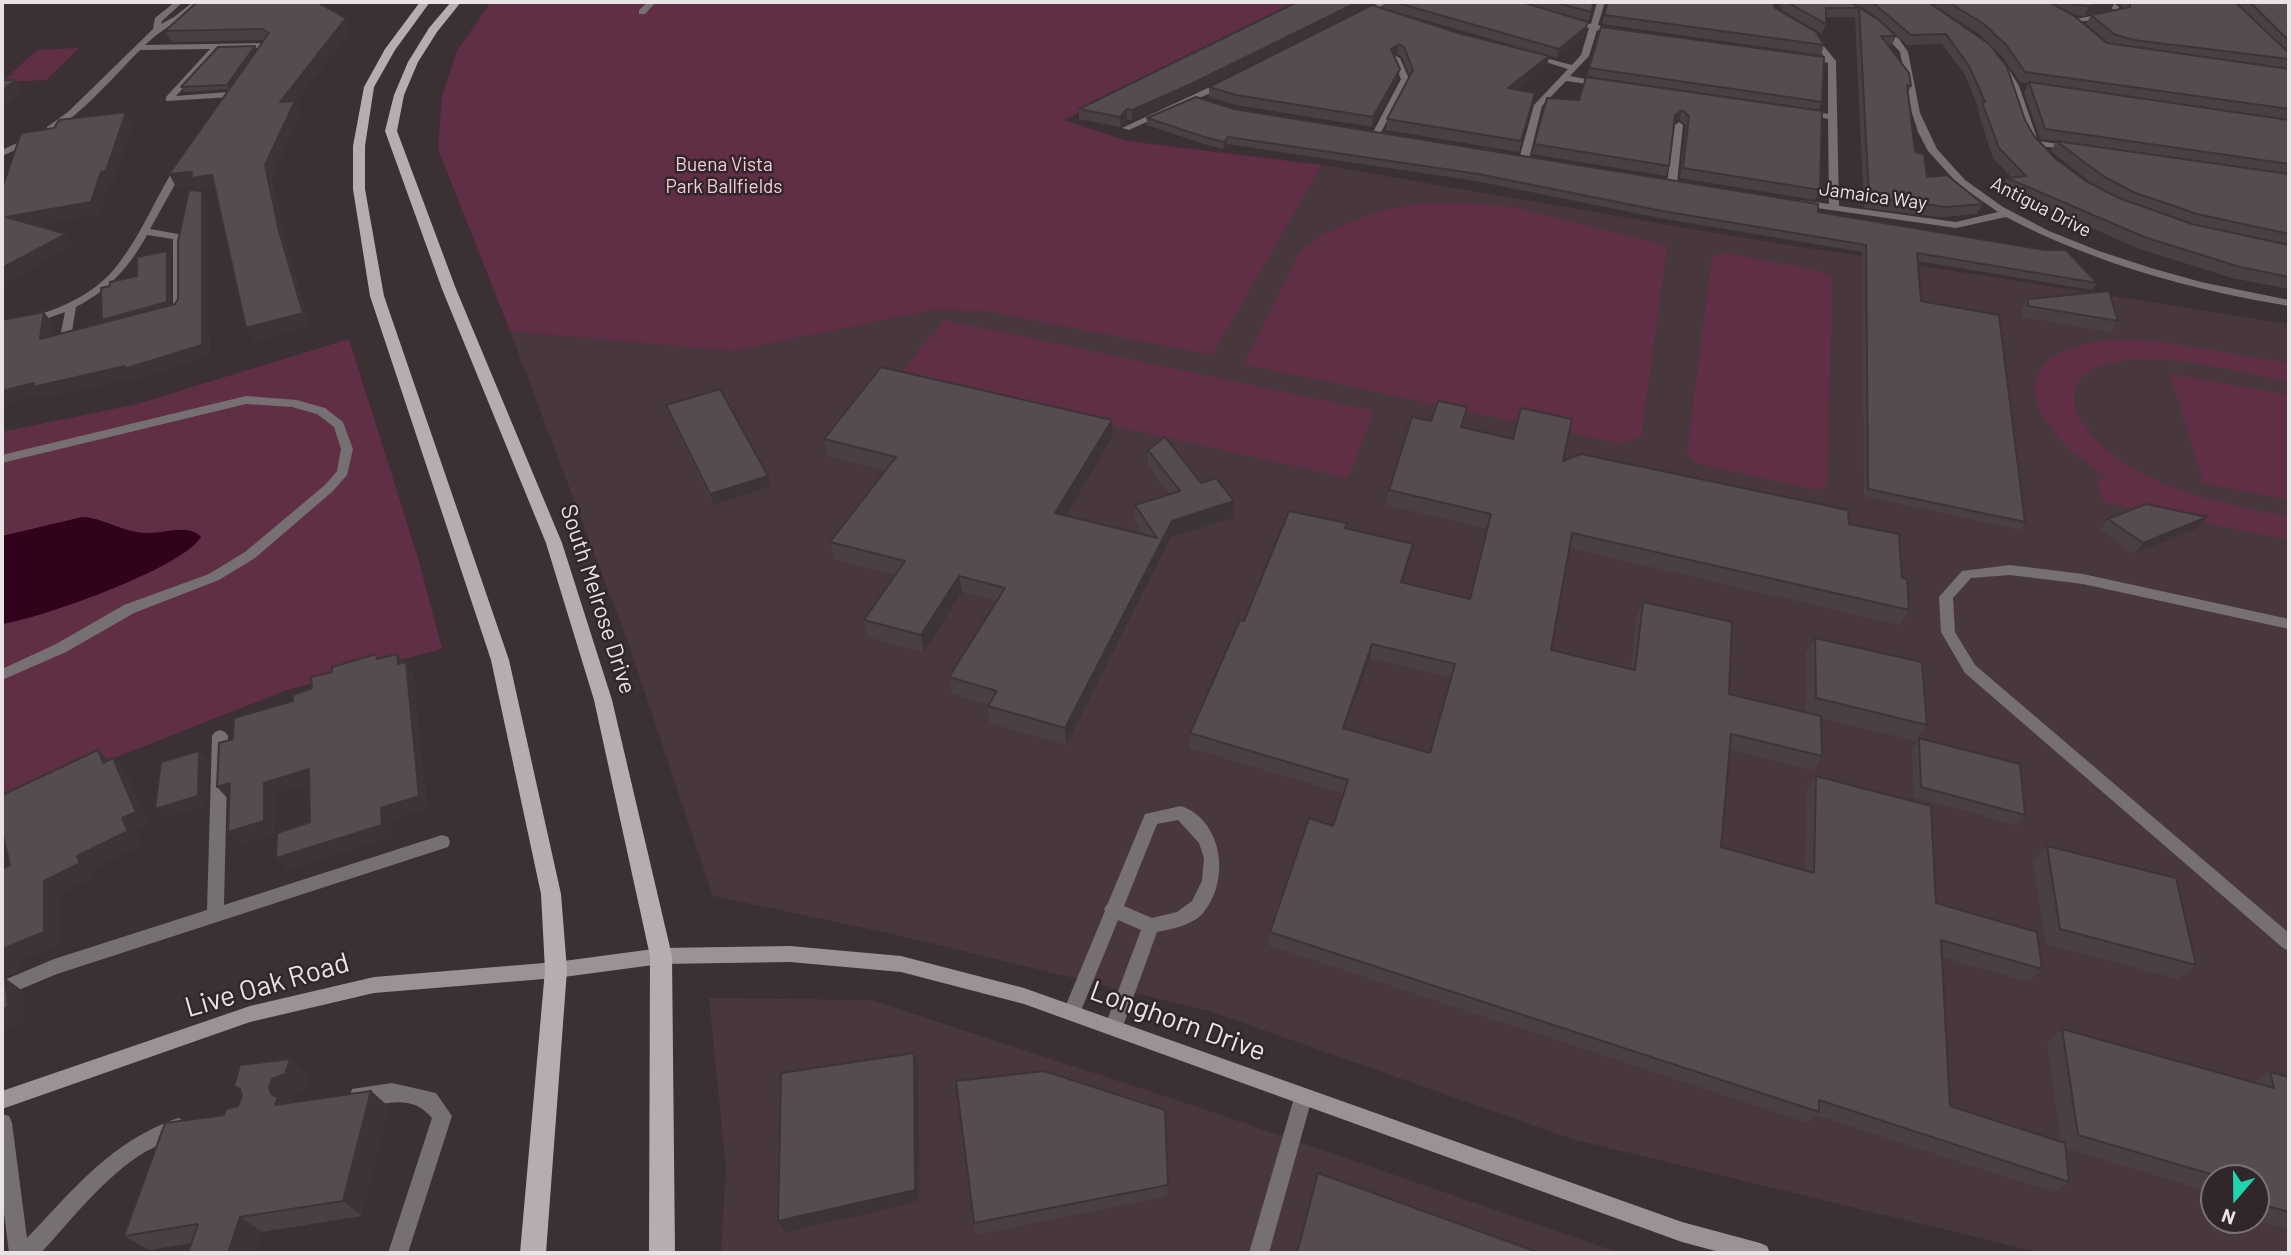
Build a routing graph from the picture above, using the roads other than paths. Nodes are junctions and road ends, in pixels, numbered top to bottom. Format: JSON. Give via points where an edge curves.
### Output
{"nodes":[{"id":1,"x":179,"y":2,"type":"edge"},
{"id":2,"x":197,"y":2,"type":"edge"},
{"id":3,"x":425,"y":2,"type":"edge"},
{"id":4,"x":456,"y":2,"type":"edge"},
{"id":5,"x":652,"y":2,"type":"edge"},
{"id":6,"x":1385,"y":2,"type":"edge"},
{"id":7,"x":1601,"y":2,"type":"edge"},
{"id":8,"x":2110,"y":3,"type":"edge"},
{"id":9,"x":1370,"y":9,"type":"junction"},
{"id":10,"x":642,"y":12,"type":"dead end"},
{"id":11,"x":1383,"y":13,"type":"edge"},
{"id":12,"x":2063,"y":15,"type":"edge"},
{"id":13,"x":1557,"y":18,"type":"edge"},
{"id":14,"x":2073,"y":20,"type":"junction"},
{"id":15,"x":1346,"y":21,"type":"edge"},
{"id":16,"x":1874,"y":21,"type":"edge"},
{"id":17,"x":2081,"y":27,"type":"edge"},
{"id":18,"x":1592,"y":28,"type":"junction"},
{"id":19,"x":156,"y":30,"type":"junction"},
{"id":20,"x":1807,"y":31,"type":"edge"},
{"id":21,"x":1632,"y":34,"type":"edge"},
{"id":22,"x":217,"y":46,"type":"junction"},
{"id":23,"x":137,"y":48,"type":"junction"},
{"id":24,"x":1523,"y":55,"type":"edge"},
{"id":25,"x":1792,"y":55,"type":"edge"},
{"id":26,"x":1994,"y":56,"type":"edge"},
{"id":27,"x":1396,"y":58,"type":"edge"},
{"id":28,"x":1832,"y":61,"type":"junction"},
{"id":29,"x":253,"y":65,"type":"edge"},
{"id":30,"x":1573,"y":68,"type":"junction"},
{"id":31,"x":1240,"y":75,"type":"edge"},
{"id":32,"x":1565,"y":78,"type":"junction"},
{"id":33,"x":237,"y":85,"type":"edge"},
{"id":34,"x":1618,"y":86,"type":"edge"},
{"id":35,"x":2015,"y":86,"type":"junction"},
{"id":36,"x":2028,"y":88,"type":"edge"},
{"id":37,"x":229,"y":95,"type":"junction"},
{"id":38,"x":1195,"y":98,"type":"junction"},
{"id":39,"x":1208,"y":102,"type":"edge"},
{"id":40,"x":218,"y":111,"type":"edge"},
{"id":41,"x":1792,"y":111,"type":"edge"},
{"id":42,"x":1832,"y":117,"type":"junction"},
{"id":43,"x":1679,"y":125,"type":"edge"},
{"id":44,"x":1126,"y":128,"type":"edge"},
{"id":45,"x":1363,"y":132,"type":"edge"},
{"id":46,"x":1376,"y":134,"type":"junction"},
{"id":47,"x":1390,"y":136,"type":"edge"},
{"id":48,"x":2034,"y":144,"type":"junction"},
{"id":49,"x":2088,"y":151,"type":"edge"},
{"id":50,"x":4,"y":152,"type":"edge"},
{"id":51,"x":188,"y":154,"type":"edge"},
{"id":52,"x":1511,"y":156,"type":"edge"},
{"id":53,"x":1524,"y":159,"type":"junction"},
{"id":54,"x":2049,"y":159,"type":"edge"},
{"id":55,"x":13,"y":161,"type":"edge"},
{"id":56,"x":1537,"y":161,"type":"edge"},
{"id":57,"x":1658,"y":180,"type":"edge"},
{"id":58,"x":1672,"y":183,"type":"junction"},
{"id":59,"x":1685,"y":185,"type":"edge"},
{"id":60,"x":1793,"y":202,"type":"edge"},
{"id":61,"x":1834,"y":209,"type":"junction"},
{"id":62,"x":2009,"y":213,"type":"junction"},
{"id":63,"x":142,"y":231,"type":"junction"},
{"id":64,"x":2289,"y":303,"type":"edge"},
{"id":65,"x":71,"y":306,"type":"junction"},
{"id":66,"x":153,"y":318,"type":"edge"},
{"id":67,"x":2,"y":327,"type":"edge"},
{"id":68,"x":90,"y":335,"type":"edge"},
{"id":69,"x":2,"y":458,"type":"edge"},
{"id":70,"x":2289,"y":624,"type":"edge"},
{"id":71,"x":2,"y":675,"type":"edge"},
{"id":72,"x":220,"y":736,"type":"dead end"},
{"id":73,"x":442,"y":842,"type":"dead end"},
{"id":74,"x":1112,"y":909,"type":"junction"},
{"id":75,"x":215,"y":915,"type":"junction"},
{"id":76,"x":1152,"y":926,"type":"junction"},
{"id":77,"x":2289,"y":943,"type":"edge"},
{"id":78,"x":661,"y":956,"type":"junction"},
{"id":79,"x":556,"y":970,"type":"junction"},
{"id":80,"x":2,"y":989,"type":"edge"},
{"id":81,"x":1072,"y":1012,"type":"junction"},
{"id":82,"x":1114,"y":1026,"type":"junction"},
{"id":83,"x":340,"y":1098,"type":"edge"},
{"id":84,"x":1303,"y":1098,"type":"junction"},
{"id":85,"x":2,"y":1100,"type":"edge"},
{"id":86,"x":2,"y":1123,"type":"edge"},
{"id":87,"x":198,"y":1124,"type":"edge"},
{"id":88,"x":19,"y":1253,"type":"edge"},
{"id":89,"x":27,"y":1253,"type":"edge"},
{"id":90,"x":398,"y":1253,"type":"edge"},
{"id":91,"x":533,"y":1253,"type":"edge"},
{"id":92,"x":662,"y":1253,"type":"edge"},
{"id":93,"x":1259,"y":1253,"type":"edge"},
{"id":94,"x":1760,"y":1253,"type":"edge"}],
"edges":[{"from":1,"to":19,"type":"street","via":[[158,20]]},
{"from":2,"to":19,"type":"street"},
{"from":3,"to":79,"type":"main road","via":[[369,87],[359,146],[359,189],[377,296],[500,660],[551,894]]},
{"from":4,"to":78,"type":"main road","name":"South Melrose Drive","via":[[414,59],[394,107],[391,131],[449,289],[554,543],[603,700]]},
{"from":5,"to":10,"type":"street"},
{"from":6,"to":9,"type":"street"},
{"from":7,"to":18,"type":"street"},
{"from":8,"to":14,"type":"street","via":[[2120,13]]},
{"from":9,"to":11,"type":"street"},
{"from":9,"to":15,"type":"street"},
{"from":12,"to":14,"type":"street"},
{"from":13,"to":18,"type":"street"},
{"from":14,"to":17,"type":"street"},
{"from":16,"to":62,"type":"street","name":"Antigua Drive","via":[[1903,49],[1920,132],[1941,163],[1977,195]]},
{"from":18,"to":21,"type":"street"},
{"from":18,"to":30,"type":"street","via":[[1586,56]]},
{"from":19,"to":23,"type":"street"},
{"from":20,"to":28,"type":"street","via":[[1817,37]]},
{"from":22,"to":23,"type":"street"},
{"from":22,"to":29,"type":"street","via":[[268,45]]},
{"from":22,"to":37,"type":"street","via":[[169,99]]},
{"from":23,"to":50,"type":"street","via":[[65,120]]},
{"from":24,"to":30,"type":"street"},
{"from":25,"to":28,"type":"street"},
{"from":26,"to":35,"type":"street"},
{"from":27,"to":46,"type":"street","via":[[1405,79]]},
{"from":28,"to":42,"type":"street"},
{"from":30,"to":32,"type":"street"},
{"from":31,"to":38,"type":"street"},
{"from":32,"to":34,"type":"street"},
{"from":32,"to":53,"type":"street","via":[[1538,105]]},
{"from":33,"to":37,"type":"street"},
{"from":35,"to":36,"type":"street"},
{"from":35,"to":48,"type":"street"},
{"from":37,"to":40,"type":"street"},
{"from":38,"to":39,"type":"street"},
{"from":38,"to":44,"type":"street"},
{"from":41,"to":42,"type":"street"},
{"from":42,"to":61,"type":"street"},
{"from":43,"to":58,"type":"street"},
{"from":45,"to":46,"type":"street"},
{"from":46,"to":47,"type":"street"},
{"from":48,"to":49,"type":"street"},
{"from":48,"to":54,"type":"street"},
{"from":50,"to":55,"type":"street"},
{"from":51,"to":63,"type":"street"},
{"from":52,"to":53,"type":"street"},
{"from":53,"to":56,"type":"street"},
{"from":57,"to":58,"type":"street"},
{"from":58,"to":59,"type":"street"},
{"from":60,"to":61,"type":"street","name":"Jamaica Way"},
{"from":61,"to":62,"type":"street","name":"Jamaica Way","via":[[1956,225]]},
{"from":62,"to":64,"type":"street","name":"Antigua Drive","via":[[2124,264]]},
{"from":63,"to":65,"type":"street","via":[[124,264]]},
{"from":63,"to":66,"type":"street","via":[[178,237],[177,311]]},
{"from":65,"to":67,"type":"street","via":[[45,318]]},
{"from":65,"to":68,"type":"street","via":[[65,342]]},
{"from":69,"to":71,"type":"street","via":[[246,400],[293,403],[332,416],[347,449],[343,472],[329,488],[250,555],[214,577],[123,612]]},
{"from":70,"to":77,"type":"street","via":[[2083,579],[2010,570],[1967,574],[1946,597],[1948,632],[1970,669]]},
{"from":72,"to":75,"type":"street"},
{"from":73,"to":75,"type":"street"},
{"from":74,"to":76,"type":"street"},
{"from":74,"to":76,"type":"street","via":[[1151,818],[1181,813],[1199,827],[1208,842],[1214,860],[1210,884],[1197,908]]},
{"from":74,"to":81,"type":"street"},
{"from":75,"to":80,"type":"street","via":[[54,967]]},
{"from":76,"to":82,"type":"street"},
{"from":78,"to":79,"type":"street","name":"Longhorn Drive"},
{"from":78,"to":81,"type":"street","name":"Longhorn Drive","via":[[790,954],[901,964]]},
{"from":78,"to":92,"type":"main road","name":"South Melrose Drive"},
{"from":79,"to":85,"type":"street","name":"Live Oak Road","via":[[374,985],[250,1014]]},
{"from":79,"to":91,"type":"main road"},
{"from":81,"to":82,"type":"street","name":"Longhorn Drive"},
{"from":82,"to":84,"type":"street","name":"Longhorn Drive"},
{"from":83,"to":90,"type":"street","via":[[392,1092],[429,1100],[442,1116]]},
{"from":84,"to":93,"type":"street"},
{"from":84,"to":94,"type":"street","name":"Longhorn Drive","via":[[1682,1232]]},
{"from":86,"to":88,"type":"street"},
{"from":87,"to":89,"type":"street","via":[[158,1133],[111,1167]]}]}
